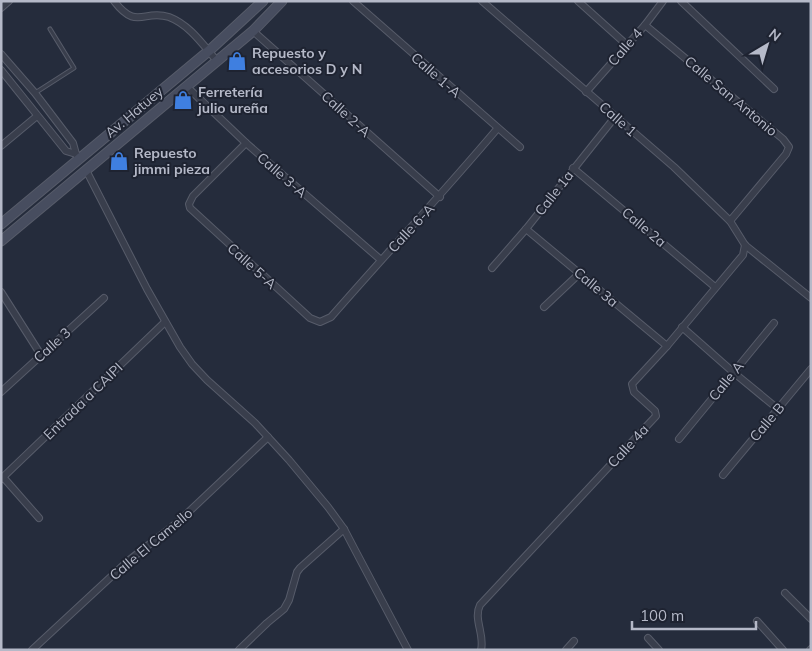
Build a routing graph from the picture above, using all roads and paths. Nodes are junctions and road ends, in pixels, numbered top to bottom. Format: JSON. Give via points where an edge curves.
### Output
{"nodes":[{"id":1,"x":9,"y":1,"type":"edge"},
{"id":2,"x":114,"y":1,"type":"edge"},
{"id":3,"x":263,"y":1,"type":"edge"},
{"id":4,"x":282,"y":1,"type":"edge"},
{"id":5,"x":353,"y":1,"type":"edge"},
{"id":6,"x":482,"y":1,"type":"edge"},
{"id":7,"x":578,"y":1,"type":"edge"},
{"id":8,"x":663,"y":1,"type":"edge"},
{"id":9,"x":681,"y":1,"type":"edge"},
{"id":10,"x":1,"y":8,"type":"edge"},
{"id":11,"x":645,"y":25,"type":"junction"},
{"id":12,"x":50,"y":29,"type":"dead end"},
{"id":13,"x":253,"y":31,"type":"junction"},
{"id":14,"x":627,"y":45,"type":"junction"},
{"id":15,"x":209,"y":51,"type":"junction"},
{"id":16,"x":1,"y":54,"type":"edge"},
{"id":17,"x":217,"y":61,"type":"junction"},
{"id":18,"x":12,"y":67,"type":"junction"},
{"id":19,"x":2,"y":74,"type":"edge"},
{"id":20,"x":186,"y":86,"type":"junction"},
{"id":21,"x":774,"y":89,"type":"dead end"},
{"id":22,"x":586,"y":92,"type":"junction"},
{"id":23,"x":35,"y":93,"type":"junction"},
{"id":24,"x":38,"y":116,"type":"junction"},
{"id":25,"x":615,"y":117,"type":"junction"},
{"id":26,"x":497,"y":128,"type":"junction"},
{"id":27,"x":246,"y":144,"type":"junction"},
{"id":28,"x":1,"y":146,"type":"edge"},
{"id":29,"x":520,"y":147,"type":"dead end"},
{"id":30,"x":77,"y":156,"type":"junction"},
{"id":31,"x":573,"y":168,"type":"junction"},
{"id":32,"x":86,"y":170,"type":"junction"},
{"id":33,"x":440,"y":196,"type":"junction"},
{"id":34,"x":730,"y":221,"type":"junction"},
{"id":35,"x":1,"y":224,"type":"edge"},
{"id":36,"x":526,"y":229,"type":"junction"},
{"id":37,"x":1,"y":241,"type":"edge"},
{"id":38,"x":745,"y":245,"type":"junction"},
{"id":39,"x":381,"y":260,"type":"junction"},
{"id":40,"x":492,"y":268,"type":"dead end"},
{"id":41,"x":580,"y":273,"type":"junction"},
{"id":42,"x":714,"y":287,"type":"junction"},
{"id":43,"x":1,"y":292,"type":"edge"},
{"id":44,"x":104,"y":298,"type":"dead end"},
{"id":45,"x":811,"y":298,"type":"edge"},
{"id":46,"x":544,"y":307,"type":"dead end"},
{"id":47,"x":165,"y":322,"type":"junction"},
{"id":48,"x":320,"y":322,"type":"joint"},
{"id":49,"x":774,"y":323,"type":"dead end"},
{"id":50,"x":682,"y":327,"type":"junction"},
{"id":51,"x":667,"y":346,"type":"junction"},
{"id":52,"x":41,"y":355,"type":"junction"},
{"id":53,"x":811,"y":369,"type":"edge"},
{"id":54,"x":733,"y":372,"type":"junction"},
{"id":55,"x":1,"y":392,"type":"edge"},
{"id":56,"x":778,"y":409,"type":"junction"},
{"id":57,"x":268,"y":437,"type":"junction"},
{"id":58,"x":679,"y":439,"type":"dead end"},
{"id":59,"x":723,"y":475,"type":"dead end"},
{"id":60,"x":2,"y":478,"type":"edge"},
{"id":61,"x":39,"y":518,"type":"dead end"},
{"id":62,"x":344,"y":529,"type":"junction"},
{"id":63,"x":785,"y":593,"type":"dead end"},
{"id":64,"x":811,"y":619,"type":"edge"},
{"id":65,"x":757,"y":621,"type":"dead end"},
{"id":66,"x":648,"y":638,"type":"dead end"},
{"id":67,"x":574,"y":642,"type":"dead end"},
{"id":68,"x":32,"y":650,"type":"edge"},
{"id":69,"x":239,"y":650,"type":"edge"},
{"id":70,"x":408,"y":650,"type":"edge"},
{"id":71,"x":480,"y":650,"type":"edge"},
{"id":72,"x":566,"y":650,"type":"edge"},
{"id":73,"x":659,"y":650,"type":"edge"},
{"id":74,"x":783,"y":650,"type":"edge"}],
"edges":[{"from":1,"to":10,"type":"street"},
{"from":2,"to":15,"type":"street","via":[[132,18],[167,17],[180,22]]},
{"from":3,"to":15,"type":"main road","name":"Av. Hatuey"},
{"from":4,"to":13,"type":"main road","name":"Av. Hatuey"},
{"from":5,"to":26,"type":"street","name":"Calle 1-A"},
{"from":6,"to":22,"type":"street","name":"Calle 1"},
{"from":7,"to":14,"type":"street"},
{"from":8,"to":11,"type":"street","name":"Calle 4"},
{"from":9,"to":21,"type":"street"},
{"from":11,"to":14,"type":"street","name":"Calle 4"},
{"from":11,"to":34,"type":"street","name":"Calle San Antonio","via":[[789,147]]},
{"from":12,"to":23,"type":"lane","via":[[74,68]]},
{"from":13,"to":17,"type":"main road","name":"Av. Hatuey"},
{"from":13,"to":33,"type":"street","name":"Calle 2-A"},
{"from":14,"to":22,"type":"street","name":"Calle 4"},
{"from":15,"to":17,"type":"street"},
{"from":15,"to":30,"type":"main road","name":"Av. Hatuey"},
{"from":16,"to":18,"type":"street"},
{"from":17,"to":20,"type":"main road","name":"Av. Hatuey"},
{"from":18,"to":19,"type":"street"},
{"from":18,"to":23,"type":"street"},
{"from":19,"to":24,"type":"street"},
{"from":20,"to":27,"type":"street","name":"Calle 3-A"},
{"from":20,"to":32,"type":"main road","name":"Av. Hatuey"},
{"from":22,"to":25,"type":"street","name":"Calle 1"},
{"from":23,"to":30,"type":"street","via":[[73,143]]},
{"from":24,"to":28,"type":"street"},
{"from":24,"to":30,"type":"street","via":[[66,151]]},
{"from":25,"to":31,"type":"street","name":"Calle 1a"},
{"from":25,"to":34,"type":"street","name":"Calle 1"},
{"from":26,"to":29,"type":"street","name":"Calle 1-A"},
{"from":26,"to":33,"type":"street","name":"Calle 6-A"},
{"from":27,"to":39,"type":"street","name":"Calle 3-A"},
{"from":27,"to":48,"type":"street","name":"Calle 5-A","via":[[193,196],[190,208],[310,318]]},
{"from":30,"to":35,"type":"main road","name":"Av. Hatuey"},
{"from":31,"to":36,"type":"street","name":"Calle 1a"},
{"from":31,"to":42,"type":"street","name":"Calle 2a"},
{"from":32,"to":37,"type":"main road","name":"Av. Hatuey"},
{"from":32,"to":47,"type":"street"},
{"from":33,"to":39,"type":"street","name":"Calle 6-A"},
{"from":34,"to":38,"type":"street","name":"Calle 1"},
{"from":36,"to":40,"type":"street","name":"Calle 1a"},
{"from":36,"to":41,"type":"street","name":"Calle 3a"},
{"from":38,"to":42,"type":"street","name":"Calle 4a","via":[[743,255]]},
{"from":38,"to":45,"type":"street","name":"Calle 1"},
{"from":39,"to":48,"type":"street","name":"Calle 6-A","via":[[331,317]]},
{"from":41,"to":46,"type":"street"},
{"from":41,"to":51,"type":"street","name":"Calle 3a"},
{"from":42,"to":50,"type":"street","name":"Calle 4a"},
{"from":43,"to":52,"type":"street"},
{"from":44,"to":52,"type":"street","name":"Calle 3"},
{"from":47,"to":57,"type":"street","via":[[192,364]]},
{"from":47,"to":60,"type":"street","name":"Entrada a CAIPI"},
{"from":49,"to":54,"type":"street","name":"Calle A"},
{"from":50,"to":51,"type":"street","name":"Calle 4a"},
{"from":50,"to":54,"type":"street"},
{"from":51,"to":71,"type":"street","name":"Calle 4a","via":[[632,387],[656,416],[480,605],[477,611],[482,642]]},
{"from":52,"to":55,"type":"street","name":"Calle 3"},
{"from":53,"to":56,"type":"street","name":"Calle B"},
{"from":54,"to":56,"type":"street"},
{"from":54,"to":58,"type":"street","name":"Calle A"},
{"from":56,"to":59,"type":"street","name":"Calle B"},
{"from":57,"to":62,"type":"street"},
{"from":57,"to":68,"type":"street","name":"Calle El Camello","via":[[178,522],[128,561]]},
{"from":60,"to":61,"type":"street"},
{"from":62,"to":69,"type":"street","via":[[297,572],[290,600],[284,609]]},
{"from":62,"to":70,"type":"street"},
{"from":63,"to":64,"type":"street"},
{"from":65,"to":74,"type":"street"},
{"from":66,"to":73,"type":"street"},
{"from":67,"to":72,"type":"street"}]}
